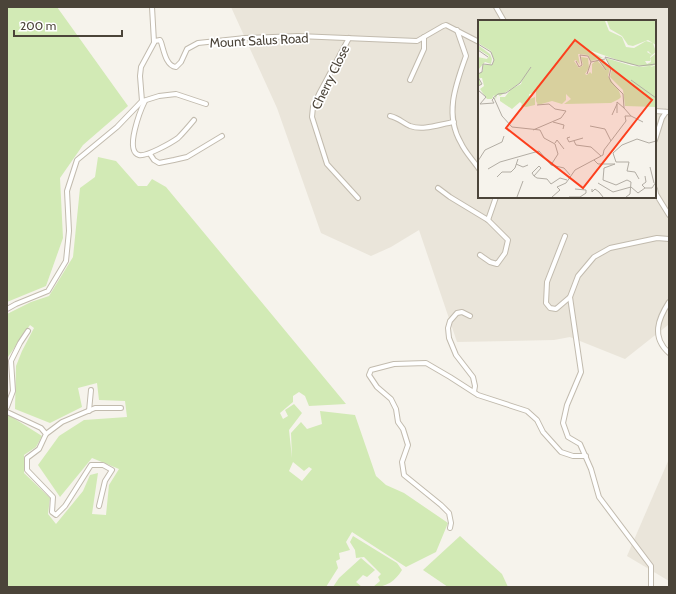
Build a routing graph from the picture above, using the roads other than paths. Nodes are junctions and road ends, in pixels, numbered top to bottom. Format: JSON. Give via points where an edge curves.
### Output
{"nodes":[{"id":1,"x":152,"y":7,"type":"edge"},
{"id":2,"x":496,"y":7,"type":"edge"},
{"id":3,"x":503,"y":20,"type":"edge"},
{"id":4,"x":456,"y":29,"type":"junction"},
{"id":5,"x":424,"y":37,"type":"junction"},
{"id":6,"x":349,"y":38,"type":"junction"},
{"id":7,"x":478,"y":41,"type":"edge"},
{"id":8,"x":154,"y":42,"type":"junction"},
{"id":9,"x":410,"y":80,"type":"dead end"},
{"id":10,"x":143,"y":101,"type":"junction"},
{"id":11,"x":206,"y":104,"type":"dead end"},
{"id":12,"x":656,"y":111,"type":"edge"},
{"id":13,"x":667,"y":112,"type":"edge"},
{"id":14,"x":390,"y":116,"type":"dead end"},
{"id":15,"x":194,"y":120,"type":"dead end"},
{"id":16,"x":454,"y":122,"type":"junction"},
{"id":17,"x":222,"y":136,"type":"dead end"},
{"id":18,"x":656,"y":137,"type":"edge"},
{"id":19,"x":150,"y":154,"type":"junction"},
{"id":20,"x":478,"y":168,"type":"edge"},
{"id":21,"x":438,"y":188,"type":"dead end"},
{"id":22,"x":656,"y":194,"type":"edge"},
{"id":23,"x":358,"y":198,"type":"dead end"},
{"id":24,"x":496,"y":198,"type":"edge"},
{"id":25,"x":669,"y":215,"type":"edge"},
{"id":26,"x":488,"y":220,"type":"junction"},
{"id":27,"x":564,"y":236,"type":"dead end"},
{"id":28,"x":669,"y":239,"type":"edge"},
{"id":29,"x":480,"y":255,"type":"dead end"},
{"id":30,"x":570,"y":297,"type":"junction"},
{"id":31,"x":669,"y":302,"type":"edge"},
{"id":32,"x":7,"y":310,"type":"edge"},
{"id":33,"x":470,"y":316,"type":"dead end"},
{"id":34,"x":28,"y":331,"type":"dead end"},
{"id":35,"x":669,"y":353,"type":"edge"},
{"id":36,"x":91,"y":390,"type":"dead end"},
{"id":37,"x":474,"y":392,"type":"junction"},
{"id":38,"x":7,"y":408,"type":"edge"},
{"id":39,"x":121,"y":408,"type":"dead end"},
{"id":40,"x":89,"y":411,"type":"junction"},
{"id":41,"x":7,"y":412,"type":"edge"},
{"id":42,"x":46,"y":434,"type":"junction"},
{"id":43,"x":586,"y":456,"type":"junction"},
{"id":44,"x":99,"y":506,"type":"dead end"},
{"id":45,"x":450,"y":528,"type":"dead end"},
{"id":46,"x":651,"y":587,"type":"edge"}],
"edges":[{"from":1,"to":8,"type":"street"},
{"from":2,"to":3,"type":"street"},
{"from":4,"to":5,"type":"street","name":"Mount Salus Road","via":[[446,25]]},
{"from":4,"to":7,"type":"street","name":"Mount Salus Road"},
{"from":4,"to":16,"type":"street","via":[[466,56],[452,102]]},
{"from":5,"to":6,"type":"street","name":"Mount Salus Road","via":[[417,41]]},
{"from":5,"to":9,"type":"street","via":[[424,49]]},
{"from":6,"to":8,"type":"street","name":"Mount Salus Road","via":[[298,36],[198,43],[187,49],[176,67],[167,60],[162,42]]},
{"from":6,"to":23,"type":"street","name":"Cherry Close","via":[[319,94],[312,117],[327,164]]},
{"from":8,"to":10,"type":"street","via":[[141,67]]},
{"from":10,"to":11,"type":"street","via":[[176,94]]},
{"from":10,"to":19,"type":"street","via":[[133,142],[136,154]]},
{"from":10,"to":32,"type":"street","via":[[117,127],[77,160],[67,191],[69,231],[66,261],[48,291]]},
{"from":12,"to":13,"type":"street"},
{"from":13,"to":18,"type":"street","via":[[662,118]]},
{"from":14,"to":16,"type":"street","via":[[409,126],[418,127]]},
{"from":15,"to":19,"type":"street","via":[[176,139]]},
{"from":16,"to":20,"type":"street","via":[[461,144]]},
{"from":17,"to":19,"type":"street","via":[[187,157],[159,163]]},
{"from":21,"to":26,"type":"street"},
{"from":22,"to":25,"type":"street"},
{"from":24,"to":26,"type":"street"},
{"from":26,"to":29,"type":"street","via":[[508,240],[505,253],[497,264]]},
{"from":27,"to":30,"type":"street","via":[[547,282],[546,303],[550,308],[556,309]]},
{"from":28,"to":30,"type":"street","via":[[657,238],[617,246],[594,257],[578,276]]},
{"from":30,"to":43,"type":"street","via":[[580,372],[563,423],[568,437],[580,444]]},
{"from":31,"to":35,"type":"street","via":[[657,328],[658,338]]},
{"from":33,"to":37,"type":"street","via":[[462,312],[457,313],[448,328],[456,355],[473,377],[476,386]]},
{"from":34,"to":38,"type":"street","via":[[11,361],[13,391]]},
{"from":36,"to":40,"type":"street"},
{"from":37,"to":43,"type":"street","via":[[527,411],[533,415],[543,432],[561,452],[573,456]]},
{"from":37,"to":45,"type":"street","via":[[426,363],[394,364],[371,370],[369,375],[377,387],[391,399],[396,409],[398,422],[408,445],[402,462],[404,475],[449,513]]},
{"from":39,"to":40,"type":"street","via":[[95,408]]},
{"from":40,"to":42,"type":"street","via":[[62,422]]},
{"from":41,"to":42,"type":"street","via":[[41,428]]},
{"from":42,"to":44,"type":"street","via":[[39,449],[27,458],[27,470],[53,497],[52,512],[56,515],[65,506],[91,465],[103,465],[112,470],[105,481]]},
{"from":43,"to":46,"type":"street","via":[[599,497],[651,566]]}]}
